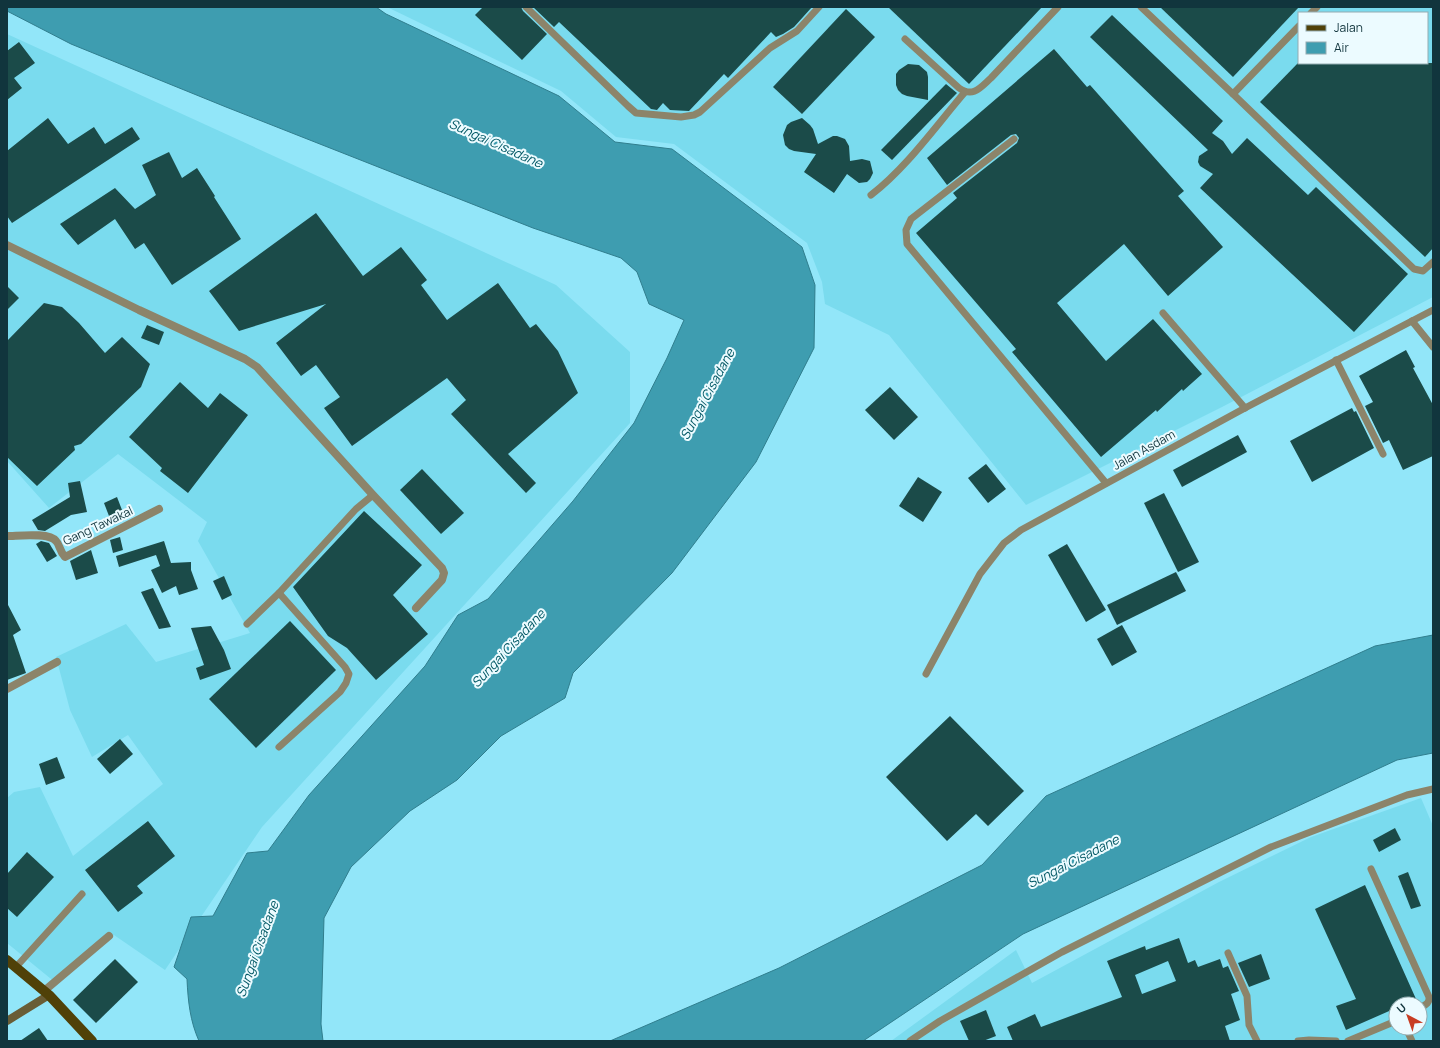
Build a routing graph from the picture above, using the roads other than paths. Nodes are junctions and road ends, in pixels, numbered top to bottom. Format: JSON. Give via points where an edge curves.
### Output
{"nodes":[{"id":1,"x":526,"y":7,"type":"edge"},
{"id":2,"x":819,"y":7,"type":"edge"},
{"id":3,"x":1058,"y":7,"type":"edge"},
{"id":4,"x":1141,"y":7,"type":"edge"},
{"id":5,"x":1298,"y":27,"type":"edge"},
{"id":6,"x":905,"y":39,"type":"dead end"},
{"id":7,"x":965,"y":92,"type":"junction"},
{"id":8,"x":1233,"y":94,"type":"junction"},
{"id":9,"x":1014,"y":139,"type":"dead end"},
{"id":10,"x":871,"y":195,"type":"dead end"},
{"id":11,"x":7,"y":245,"type":"edge"},
{"id":12,"x":1433,"y":262,"type":"edge"},
{"id":13,"x":1433,"y":310,"type":"edge"},
{"id":14,"x":1162,"y":313,"type":"dead end"},
{"id":15,"x":1412,"y":321,"type":"junction"},
{"id":16,"x":1433,"y":347,"type":"edge"},
{"id":17,"x":1336,"y":360,"type":"junction"},
{"id":18,"x":1245,"y":408,"type":"junction"},
{"id":19,"x":1383,"y":454,"type":"dead end"},
{"id":20,"x":1106,"y":483,"type":"junction"},
{"id":21,"x":373,"y":495,"type":"junction"},
{"id":22,"x":159,"y":510,"type":"dead end"},
{"id":23,"x":7,"y":536,"type":"edge"},
{"id":24,"x":279,"y":593,"type":"junction"},
{"id":25,"x":416,"y":608,"type":"dead end"},
{"id":26,"x":247,"y":624,"type":"dead end"},
{"id":27,"x":57,"y":662,"type":"dead end"},
{"id":28,"x":926,"y":674,"type":"dead end"},
{"id":29,"x":7,"y":690,"type":"edge"},
{"id":30,"x":279,"y":747,"type":"dead end"},
{"id":31,"x":1433,"y":789,"type":"edge"},
{"id":32,"x":1371,"y":869,"type":"dead end"},
{"id":33,"x":82,"y":894,"type":"dead end"},
{"id":34,"x":109,"y":936,"type":"dead end"},
{"id":35,"x":1228,"y":953,"type":"dead end"},
{"id":36,"x":7,"y":960,"type":"edge"},
{"id":37,"x":16,"y":967,"type":"junction"},
{"id":38,"x":47,"y":992,"type":"junction"},
{"id":39,"x":1428,"y":1002,"type":"edge"},
{"id":40,"x":7,"y":1021,"type":"edge"},
{"id":41,"x":1388,"y":1024,"type":"edge"},
{"id":42,"x":92,"y":1041,"type":"edge"},
{"id":43,"x":910,"y":1041,"type":"edge"},
{"id":44,"x":1257,"y":1041,"type":"edge"},
{"id":45,"x":1298,"y":1041,"type":"edge"},
{"id":46,"x":1336,"y":1041,"type":"edge"},
{"id":47,"x":1348,"y":1041,"type":"edge"}],
"edges":[{"from":1,"to":2,"type":"lane","via":[[636,113],[681,117],[700,112],[770,48],[797,31]]},
{"from":3,"to":7,"type":"lane","via":[[984,84],[972,93]]},
{"from":4,"to":8,"type":"lane"},
{"from":5,"to":8,"type":"lane"},
{"from":6,"to":7,"type":"lane"},
{"from":7,"to":10,"type":"lane","via":[[903,165]]},
{"from":8,"to":12,"type":"lane","via":[[1414,269],[1423,271]]},
{"from":9,"to":20,"type":"lane","via":[[911,219],[906,230],[907,244]]},
{"from":11,"to":21,"type":"street","via":[[252,362]]},
{"from":13,"to":15,"type":"lane","name":"Jalan Asdam"},
{"from":14,"to":18,"type":"lane"},
{"from":15,"to":16,"type":"lane"},
{"from":15,"to":17,"type":"lane","name":"Jalan Asdam"},
{"from":17,"to":18,"type":"lane","name":"Jalan Asdam"},
{"from":17,"to":19,"type":"lane"},
{"from":18,"to":20,"type":"lane","name":"Jalan Asdam"},
{"from":20,"to":28,"type":"lane","name":"Jalan Asdam","via":[[1021,530],[1004,543],[980,574]]},
{"from":21,"to":24,"type":"lane","via":[[356,509]]},
{"from":21,"to":25,"type":"street","via":[[442,568],[442,580]]},
{"from":22,"to":23,"type":"street","name":"Gang Tawakal","via":[[65,556],[56,541],[50,537]]},
{"from":24,"to":26,"type":"lane"},
{"from":24,"to":30,"type":"lane","via":[[349,674],[340,692]]},
{"from":27,"to":29,"type":"street"},
{"from":31,"to":43,"type":"lane","via":[[1407,795],[1271,847],[1062,952],[940,1021]]},
{"from":32,"to":39,"type":"lane","via":[[1429,997]]},
{"from":33,"to":37,"type":"lane"},
{"from":34,"to":38,"type":"street"},
{"from":35,"to":44,"type":"lane","via":[[1247,996],[1249,1025]]},
{"from":36,"to":37,"type":"main road"},
{"from":37,"to":38,"type":"main road"},
{"from":38,"to":40,"type":"street"},
{"from":38,"to":42,"type":"main road"},
{"from":41,"to":47,"type":"lane"},
{"from":45,"to":46,"type":"lane"}]}
